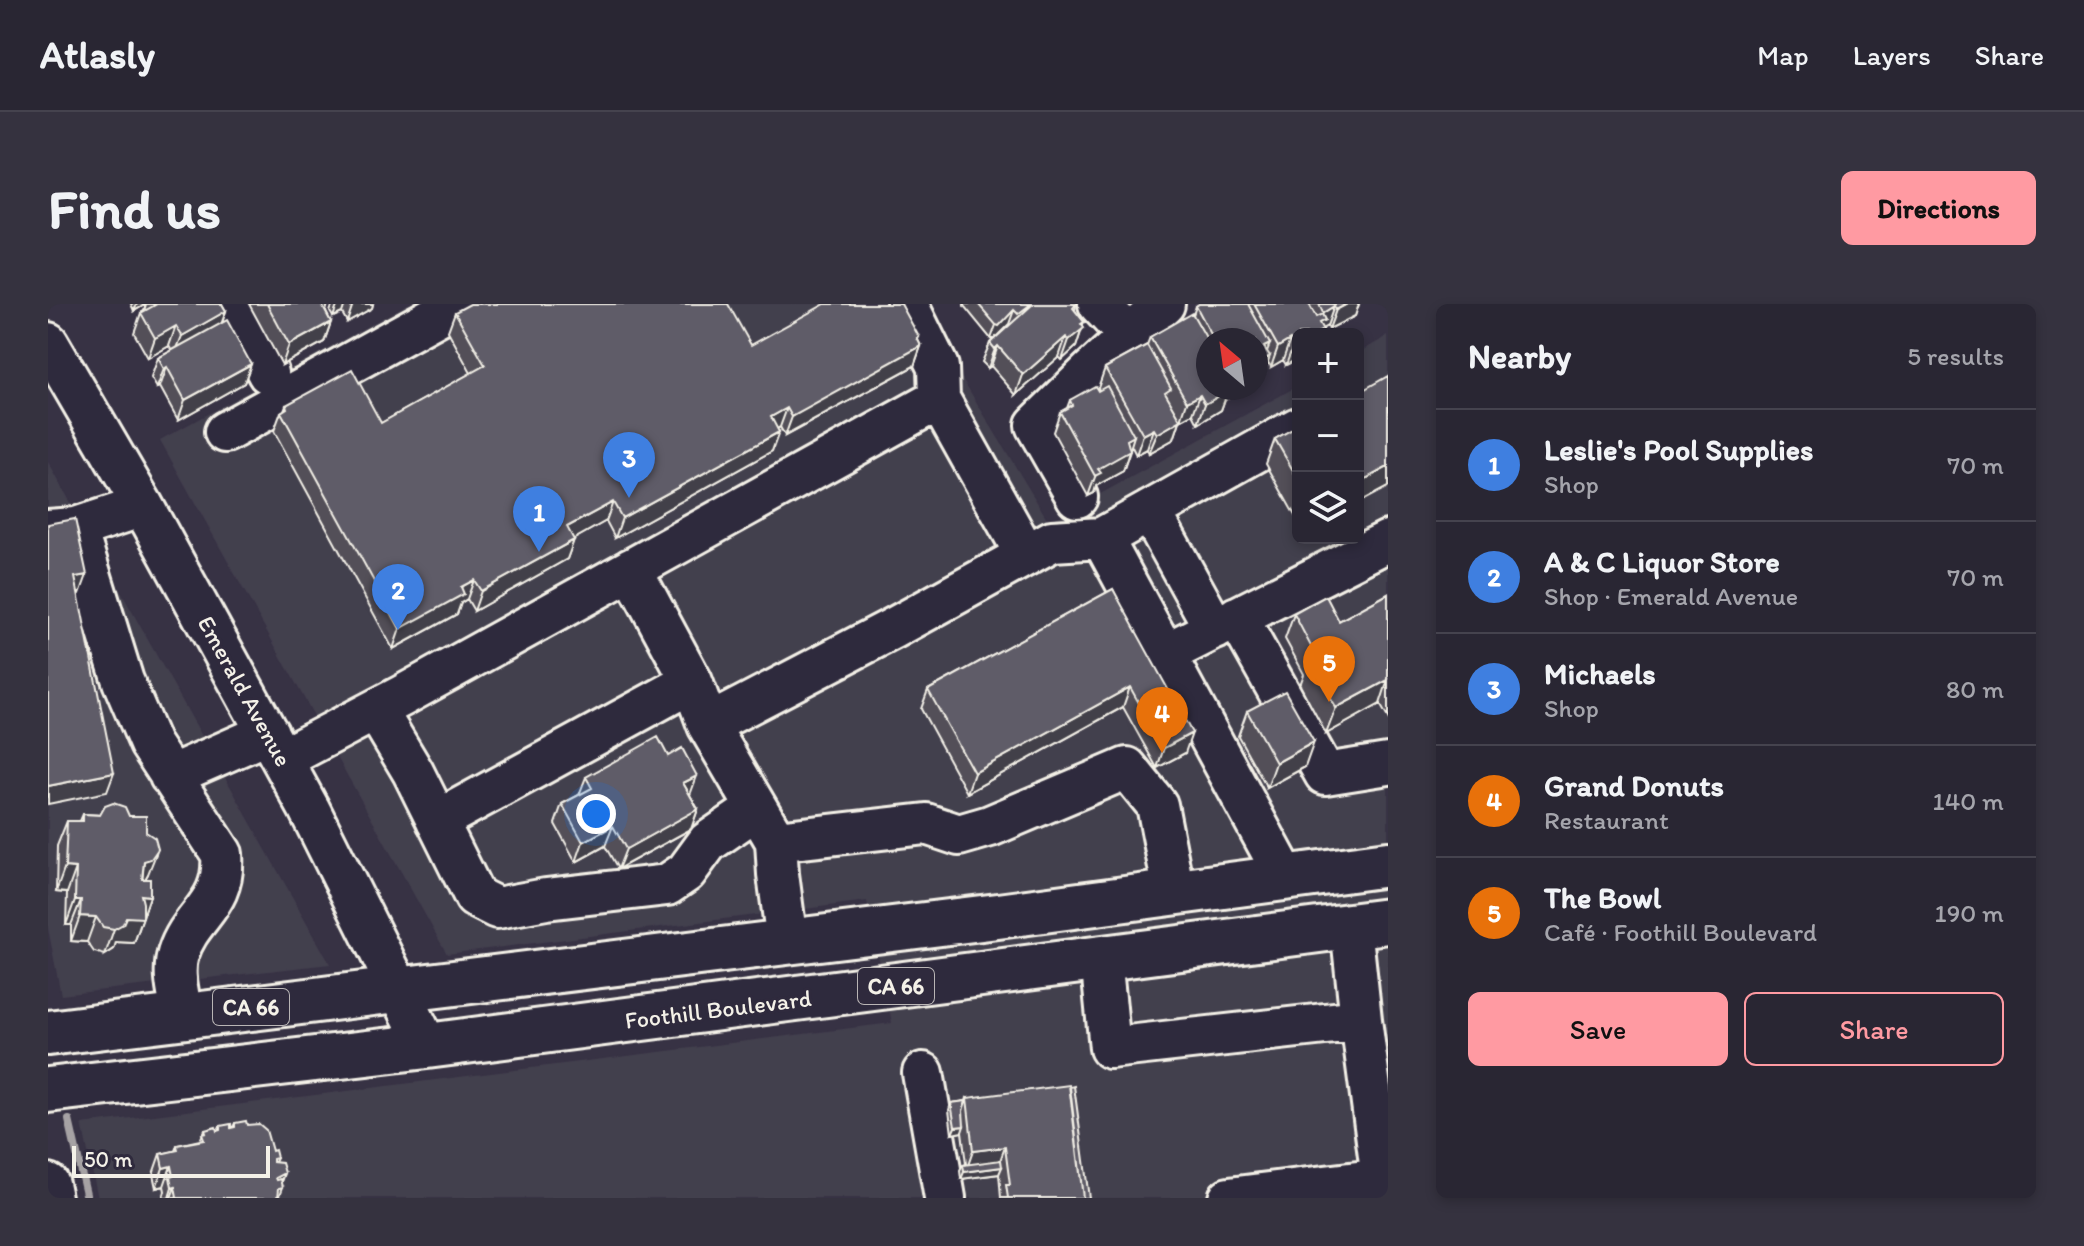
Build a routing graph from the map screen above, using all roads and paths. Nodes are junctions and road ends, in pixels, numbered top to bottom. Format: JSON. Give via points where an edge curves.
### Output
{"nodes":[{"id":1,"x":232,"y":304,"type":"edge"},
{"id":2,"x":458,"y":304,"type":"edge"},
{"id":3,"x":907,"y":304,"type":"edge"},
{"id":4,"x":1099,"y":304,"type":"edge"},
{"id":5,"x":1164,"y":304,"type":"edge"},
{"id":6,"x":1129,"y":336,"type":"junction"},
{"id":7,"x":48,"y":343,"type":"edge"},
{"id":8,"x":268,"y":373,"type":"dead end"},
{"id":9,"x":58,"y":384,"type":"edge"},
{"id":10,"x":939,"y":399,"type":"junction"},
{"id":11,"x":1292,"y":431,"type":"edge"},
{"id":12,"x":225,"y":432,"type":"dead end"},
{"id":13,"x":1077,"y":497,"type":"dead end"},
{"id":14,"x":143,"y":506,"type":"junction"},
{"id":15,"x":1150,"y":511,"type":"junction"},
{"id":16,"x":62,"y":529,"type":"edge"},
{"id":17,"x":1102,"y":538,"type":"junction"},
{"id":18,"x":1388,"y":541,"type":"edge"},
{"id":19,"x":1026,"y":555,"type":"junction"},
{"id":20,"x":631,"y":569,"type":"junction"},
{"id":21,"x":1226,"y":623,"type":"junction"},
{"id":22,"x":1165,"y":654,"type":"junction"},
{"id":23,"x":676,"y":691,"type":"junction"},
{"id":24,"x":376,"y":710,"type":"junction"},
{"id":25,"x":708,"y":725,"type":"junction"},
{"id":26,"x":275,"y":746,"type":"junction"},
{"id":27,"x":658,"y":748,"type":"edge"},
{"id":28,"x":1388,"y":764,"type":"edge"},
{"id":29,"x":170,"y":776,"type":"junction"},
{"id":30,"x":437,"y":821,"type":"junction"},
{"id":31,"x":766,"y":825,"type":"junction"},
{"id":32,"x":1388,"y":864,"type":"edge"},
{"id":33,"x":1286,"y":878,"type":"junction"},
{"id":34,"x":1174,"y":892,"type":"junction"},
{"id":35,"x":1369,"y":924,"type":"edge"},
{"id":36,"x":787,"y":942,"type":"junction"},
{"id":37,"x":1101,"y":958,"type":"junction"},
{"id":38,"x":398,"y":989,"type":"junction"},
{"id":39,"x":1372,"y":994,"type":"edge"},
{"id":40,"x":182,"y":1015,"type":"junction"},
{"id":41,"x":48,"y":1033,"type":"edge"},
{"id":42,"x":427,"y":1046,"type":"junction"},
{"id":43,"x":923,"y":1073,"type":"dead end"},
{"id":44,"x":48,"y":1090,"type":"edge"},
{"id":45,"x":1385,"y":1178,"type":"edge"},
{"id":46,"x":48,"y":1184,"type":"edge"},
{"id":47,"x":51,"y":1198,"type":"edge"},
{"id":48,"x":945,"y":1198,"type":"edge"},
{"id":49,"x":1229,"y":1198,"type":"edge"}],
"edges":[{"from":1,"to":8,"type":"street"},
{"from":2,"to":12,"type":"street"},
{"from":3,"to":10,"type":"street","via":[[938,367]]},
{"from":4,"to":6,"type":"street"},
{"from":5,"to":6,"type":"street"},
{"from":6,"to":13,"type":"street","via":[[1036,425]]},
{"from":7,"to":9,"type":"street","name":"Emerald Avenue"},
{"from":9,"to":14,"type":"street","name":"Emerald Avenue"},
{"from":10,"to":19,"type":"street"},
{"from":10,"to":20,"type":"street"},
{"from":11,"to":15,"type":"street"},
{"from":14,"to":16,"type":"street"},
{"from":14,"to":26,"type":"street","name":"Emerald Avenue"},
{"from":15,"to":17,"type":"street"},
{"from":15,"to":21,"type":"street"},
{"from":16,"to":29,"type":"street","via":[[150,744]]},
{"from":17,"to":19,"type":"street","via":[[1052,541]]},
{"from":17,"to":22,"type":"street"},
{"from":18,"to":21,"type":"street"},
{"from":19,"to":25,"type":"street"},
{"from":20,"to":23,"type":"street"},
{"from":20,"to":24,"type":"street"},
{"from":21,"to":22,"type":"street"},
{"from":21,"to":28,"type":"street","via":[[1325,774]]},
{"from":22,"to":33,"type":"street"},
{"from":23,"to":25,"type":"street"},
{"from":23,"to":27,"type":"street","via":[[656,734]]},
{"from":23,"to":30,"type":"street"},
{"from":24,"to":26,"type":"street"},
{"from":24,"to":30,"type":"street"},
{"from":25,"to":31,"type":"street"},
{"from":26,"to":29,"type":"street"},
{"from":26,"to":38,"type":"street","name":"Emerald Avenue"},
{"from":29,"to":40,"type":"street","via":[[213,836],[224,875],[179,952],[175,971]]},
{"from":30,"to":31,"type":"street","via":[[475,897],[497,908],[667,885],[686,872],[696,828]]},
{"from":31,"to":34,"type":"street","via":[[926,824],[959,835],[1127,768],[1157,805]]},
{"from":31,"to":36,"type":"street"},
{"from":32,"to":33,"type":"main road","number":"CA 66"},
{"from":33,"to":34,"type":"main road","number":"CA 66"},
{"from":34,"to":36,"type":"main road","number":"CA 66"},
{"from":35,"to":37,"type":"main road","name":"Foothill Boulevard","number":"CA 66"},
{"from":35,"to":39,"type":"street"},
{"from":36,"to":38,"type":"main road","number":"CA 66"},
{"from":37,"to":39,"type":"street","via":[[1110,1048]]},
{"from":37,"to":42,"type":"main road","name":"Foothill Boulevard","number":"CA 66"},
{"from":38,"to":40,"type":"main road","number":"CA 66"},
{"from":38,"to":42,"type":"street","name":"Emerald Avenue"},
{"from":39,"to":45,"type":"street"},
{"from":40,"to":41,"type":"main road","number":"CA 66"},
{"from":42,"to":44,"type":"main road","name":"Foothill Boulevard","number":"CA 66"},
{"from":43,"to":48,"type":"street"},
{"from":45,"to":49,"type":"street"},
{"from":46,"to":47,"type":"street"}]}
